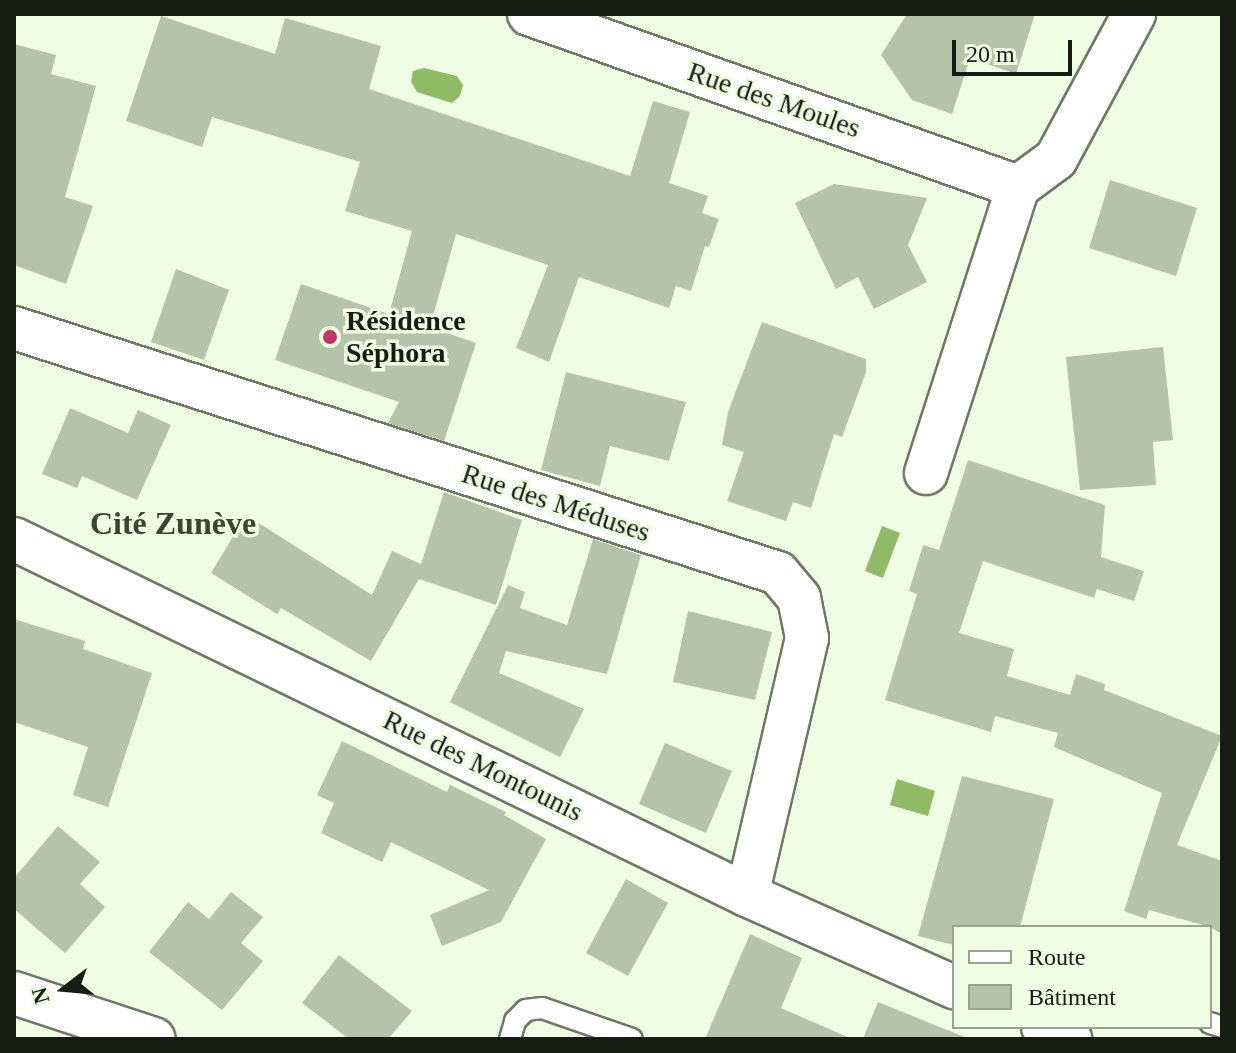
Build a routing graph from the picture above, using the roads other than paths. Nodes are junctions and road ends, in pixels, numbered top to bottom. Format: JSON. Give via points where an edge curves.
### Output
{"nodes":[{"id":1,"x":529,"y":14,"type":"edge"},
{"id":2,"x":1134,"y":14,"type":"edge"},
{"id":3,"x":1018,"y":187,"type":"junction"},
{"id":4,"x":14,"y":328,"type":"edge"},
{"id":5,"x":926,"y":473,"type":"dead end"},
{"id":6,"x":14,"y":539,"type":"edge"},
{"id":7,"x":747,"y":895,"type":"junction"},
{"id":8,"x":952,"y":986,"type":"edge"},
{"id":9,"x":14,"y":993,"type":"edge"},
{"id":10,"x":1048,"y":1029,"type":"edge"},
{"id":11,"x":154,"y":1039,"type":"edge"},
{"id":12,"x":510,"y":1039,"type":"edge"},
{"id":13,"x":632,"y":1039,"type":"edge"},
{"id":14,"x":1070,"y":1039,"type":"edge"}],
"edges":[{"from":1,"to":3,"type":"street","name":"Rue des Moules"},
{"from":2,"to":3,"type":"street","via":[[1056,159]]},
{"from":3,"to":5,"type":"street"},
{"from":4,"to":7,"type":"street","name":"Rue des Méduses","via":[[778,573],[799,598],[807,638]]},
{"from":6,"to":7,"type":"street","name":"Rue des Montounis"},
{"from":7,"to":8,"type":"street","name":"Rue des Montounis"},
{"from":9,"to":11,"type":"street"},
{"from":10,"to":14,"type":"street"},
{"from":12,"to":13,"type":"lane","via":[[515,1021],[526,1010],[542,1008]]}]}
